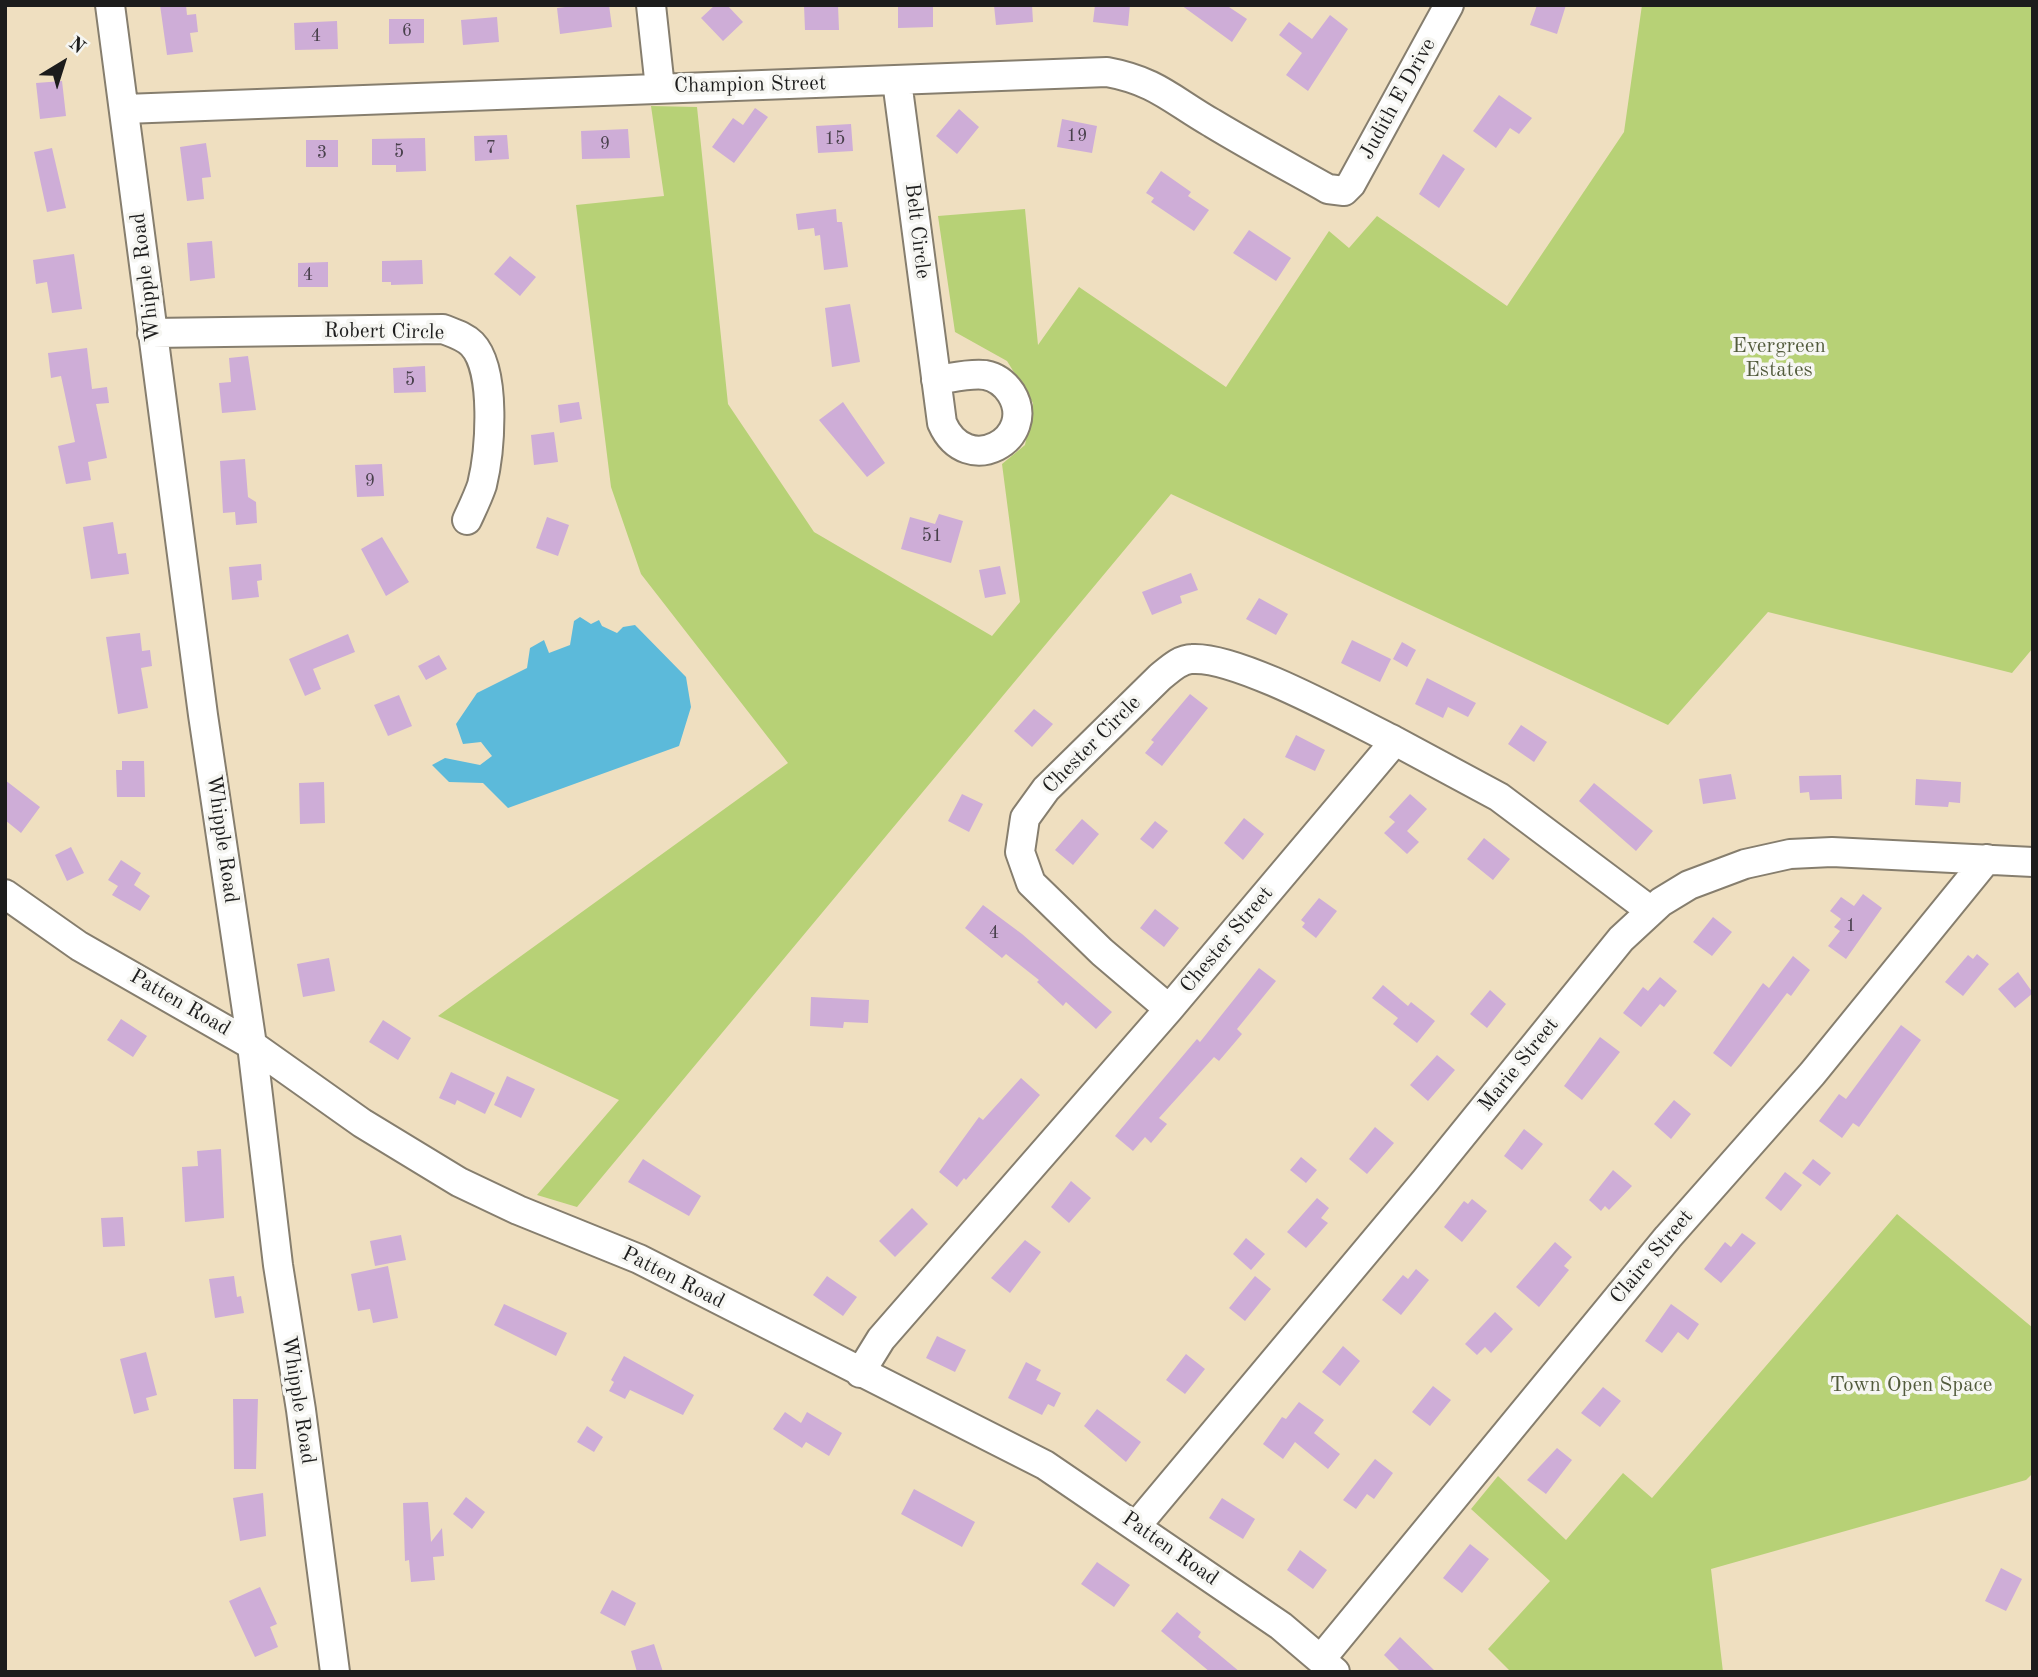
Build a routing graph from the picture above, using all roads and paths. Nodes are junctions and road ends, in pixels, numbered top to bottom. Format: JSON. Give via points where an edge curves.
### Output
{"nodes":[{"id":1,"x":110,"y":5,"type":"edge"},
{"id":2,"x":651,"y":5,"type":"edge"},
{"id":3,"x":1449,"y":5,"type":"edge"},
{"id":4,"x":897,"y":81,"type":"junction"},
{"id":5,"x":660,"y":88,"type":"junction"},
{"id":6,"x":125,"y":109,"type":"junction"},
{"id":7,"x":1344,"y":191,"type":"joint"},
{"id":8,"x":152,"y":333,"type":"junction"},
{"id":9,"x":936,"y":380,"type":"dead end"},
{"id":10,"x":467,"y":520,"type":"dead end"},
{"id":11,"x":1395,"y":741,"type":"junction"},
{"id":12,"x":1987,"y":859,"type":"junction"},
{"id":13,"x":2033,"y":862,"type":"edge"},
{"id":14,"x":5,"y":894,"type":"edge"},
{"id":15,"x":1651,"y":911,"type":"junction"},
{"id":16,"x":1169,"y":1009,"type":"junction"},
{"id":17,"x":252,"y":1045,"type":"junction"},
{"id":18,"x":860,"y":1373,"type":"junction"},
{"id":19,"x":1137,"y":1525,"type":"junction"},
{"id":20,"x":1328,"y":1665,"type":"edge"},
{"id":21,"x":335,"y":1672,"type":"edge"}],
"edges":[{"from":1,"to":6,"type":"street","name":"Whipple Road"},
{"from":2,"to":5,"type":"street"},
{"from":3,"to":7,"type":"street","name":"Judith E Drive"},
{"from":4,"to":5,"type":"street","name":"Champion Street"},
{"from":4,"to":7,"type":"street","name":"Champion Street","via":[[1070,71],[1138,78],[1328,190]]},
{"from":4,"to":9,"type":"street","name":"Belt Circle"},
{"from":5,"to":6,"type":"street","name":"Champion Street"},
{"from":6,"to":8,"type":"street","name":"Whipple Road"},
{"from":8,"to":10,"type":"street","name":"Robert Circle","via":[[443,329],[459,335],[481,358],[489,418],[481,488]]},
{"from":8,"to":17,"type":"street","name":"Whipple Road"},
{"from":11,"to":15,"type":"street","via":[[1499,797]]},
{"from":11,"to":16,"type":"street","name":"Chester Street"},
{"from":11,"to":16,"type":"street","name":"Chester Circle","via":[[1237,667],[1193,659],[1176,664],[1160,677],[1046,789],[1025,818],[1020,834],[1020,852],[1031,883],[1102,953]]},
{"from":12,"to":13,"type":"street","name":"Marie Street"},
{"from":12,"to":15,"type":"street","name":"Marie Street","via":[[1790,854],[1745,864],[1689,885]]},
{"from":12,"to":20,"type":"street","name":"Claire Street","via":[[1812,1074],[1668,1237]]},
{"from":14,"to":17,"type":"street","name":"Patten Road","via":[[79,946]]},
{"from":15,"to":19,"type":"street","name":"Marie Street","via":[[1621,939],[1426,1181]]},
{"from":16,"to":18,"type":"street","name":"Chester Street","via":[[881,1339]]},
{"from":17,"to":18,"type":"street","name":"Patten Road","via":[[362,1123],[459,1182],[639,1259]]},
{"from":17,"to":21,"type":"street","name":"Whipple Road"},
{"from":18,"to":19,"type":"street","name":"Patten Road","via":[[1027,1455]]},
{"from":19,"to":20,"type":"street","name":"Patten Road","via":[[1281,1626]]}]}
